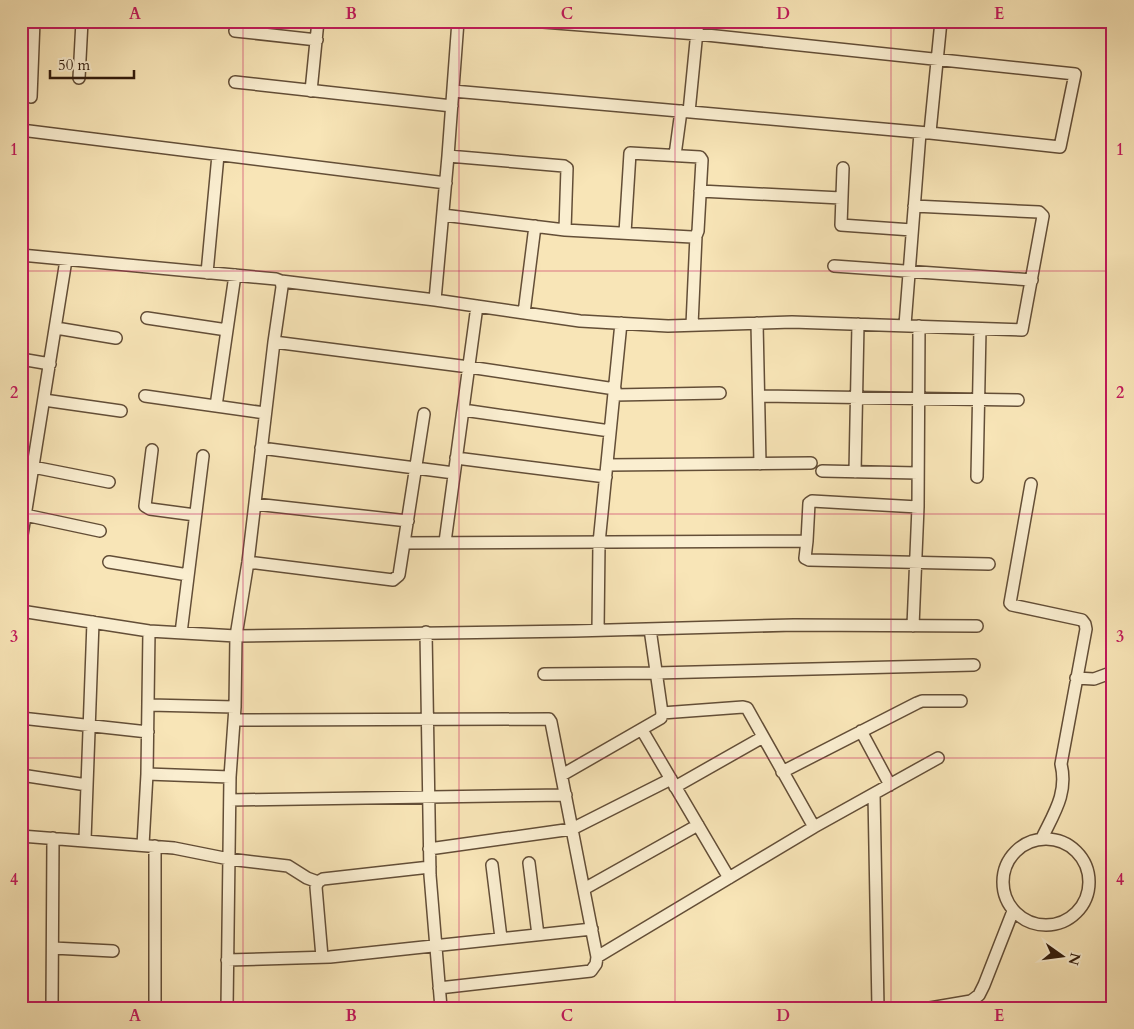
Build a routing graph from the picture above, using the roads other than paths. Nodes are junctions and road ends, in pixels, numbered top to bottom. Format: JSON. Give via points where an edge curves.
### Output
{"nodes":[{"id":1,"x":34,"y":21,"type":"edge"},
{"id":2,"x":82,"y":21,"type":"edge"},
{"id":3,"x":318,"y":21,"type":"edge"},
{"id":4,"x":458,"y":21,"type":"edge"},
{"id":5,"x":530,"y":21,"type":"edge"},
{"id":6,"x":698,"y":21,"type":"edge"},
{"id":7,"x":941,"y":21,"type":"edge"},
{"id":8,"x":235,"y":31,"type":"dead end"},
{"id":9,"x":697,"y":34,"type":"junction"},
{"id":10,"x":317,"y":40,"type":"junction"},
{"id":11,"x":938,"y":60,"type":"junction"},
{"id":12,"x":78,"y":78,"type":"dead end"},
{"id":13,"x":235,"y":82,"type":"dead end"},
{"id":14,"x":311,"y":91,"type":"junction"},
{"id":15,"x":453,"y":91,"type":"junction"},
{"id":16,"x":31,"y":97,"type":"dead end"},
{"id":17,"x":452,"y":106,"type":"junction"},
{"id":18,"x":686,"y":112,"type":"junction"},
{"id":19,"x":21,"y":130,"type":"edge"},
{"id":20,"x":925,"y":133,"type":"junction"},
{"id":21,"x":218,"y":155,"type":"junction"},
{"id":22,"x":675,"y":155,"type":"junction"},
{"id":23,"x":448,"y":156,"type":"junction"},
{"id":24,"x":843,"y":168,"type":"dead end"},
{"id":25,"x":446,"y":183,"type":"junction"},
{"id":26,"x":700,"y":191,"type":"junction"},
{"id":27,"x":841,"y":198,"type":"junction"},
{"id":28,"x":914,"y":206,"type":"junction"},
{"id":29,"x":443,"y":215,"type":"junction"},
{"id":30,"x":535,"y":226,"type":"junction"},
{"id":31,"x":564,"y":230,"type":"junction"},
{"id":32,"x":912,"y":230,"type":"junction"},
{"id":33,"x":625,"y":233,"type":"junction"},
{"id":34,"x":696,"y":236,"type":"junction"},
{"id":35,"x":21,"y":255,"type":"edge"},
{"id":36,"x":66,"y":260,"type":"junction"},
{"id":37,"x":834,"y":266,"type":"dead end"},
{"id":38,"x":909,"y":272,"type":"junction"},
{"id":39,"x":208,"y":273,"type":"junction"},
{"id":40,"x":235,"y":275,"type":"junction"},
{"id":41,"x":1032,"y":280,"type":"junction"},
{"id":42,"x":281,"y":281,"type":"junction"},
{"id":43,"x":435,"y":300,"type":"junction"},
{"id":44,"x":477,"y":306,"type":"junction"},
{"id":45,"x":524,"y":313,"type":"junction"},
{"id":46,"x":147,"y":318,"type":"dead end"},
{"id":47,"x":757,"y":323,"type":"junction"},
{"id":48,"x":621,"y":324,"type":"junction"},
{"id":49,"x":858,"y":324,"type":"junction"},
{"id":50,"x":692,"y":325,"type":"junction"},
{"id":51,"x":905,"y":325,"type":"junction"},
{"id":52,"x":919,"y":326,"type":"junction"},
{"id":53,"x":56,"y":328,"type":"junction"},
{"id":54,"x":980,"y":329,"type":"junction"},
{"id":55,"x":227,"y":330,"type":"junction"},
{"id":56,"x":116,"y":338,"type":"dead end"},
{"id":57,"x":274,"y":342,"type":"junction"},
{"id":58,"x":21,"y":359,"type":"edge"},
{"id":59,"x":50,"y":364,"type":"junction"},
{"id":60,"x":468,"y":367,"type":"junction"},
{"id":61,"x":614,"y":392,"type":"junction"},
{"id":62,"x":720,"y":393,"type":"dead end"},
{"id":63,"x":145,"y":396,"type":"dead end"},
{"id":64,"x":758,"y":396,"type":"junction"},
{"id":65,"x":856,"y":397,"type":"junction"},
{"id":66,"x":919,"y":398,"type":"junction"},
{"id":67,"x":978,"y":399,"type":"junction"},
{"id":68,"x":44,"y":400,"type":"junction"},
{"id":69,"x":1018,"y":400,"type":"dead end"},
{"id":70,"x":216,"y":406,"type":"junction"},
{"id":71,"x":121,"y":410,"type":"dead end"},
{"id":72,"x":463,"y":410,"type":"junction"},
{"id":73,"x":265,"y":412,"type":"junction"},
{"id":74,"x":424,"y":414,"type":"dead end"},
{"id":75,"x":610,"y":431,"type":"junction"},
{"id":76,"x":261,"y":448,"type":"junction"},
{"id":77,"x":152,"y":450,"type":"dead end"},
{"id":78,"x":203,"y":456,"type":"dead end"},
{"id":79,"x":456,"y":458,"type":"junction"},
{"id":80,"x":811,"y":463,"type":"dead end"},
{"id":81,"x":760,"y":464,"type":"junction"},
{"id":82,"x":33,"y":467,"type":"junction"},
{"id":83,"x":417,"y":468,"type":"junction"},
{"id":84,"x":606,"y":471,"type":"junction"},
{"id":85,"x":822,"y":471,"type":"dead end"},
{"id":86,"x":855,"y":472,"type":"junction"},
{"id":87,"x":454,"y":473,"type":"junction"},
{"id":88,"x":918,"y":473,"type":"junction"},
{"id":89,"x":977,"y":477,"type":"dead end"},
{"id":90,"x":109,"y":482,"type":"dead end"},
{"id":91,"x":1031,"y":484,"type":"dead end"},
{"id":92,"x":255,"y":504,"type":"junction"},
{"id":93,"x":918,"y":507,"type":"junction"},
{"id":94,"x":25,"y":515,"type":"junction"},
{"id":95,"x":195,"y":515,"type":"junction"},
{"id":96,"x":408,"y":521,"type":"junction"},
{"id":97,"x":100,"y":530,"type":"dead end"},
{"id":98,"x":21,"y":541,"type":"edge"},
{"id":99,"x":807,"y":541,"type":"junction"},
{"id":100,"x":404,"y":542,"type":"junction"},
{"id":101,"x":445,"y":542,"type":"junction"},
{"id":102,"x":599,"y":543,"type":"junction"},
{"id":103,"x":109,"y":562,"type":"dead end"},
{"id":104,"x":248,"y":562,"type":"junction"},
{"id":105,"x":915,"y":562,"type":"junction"},
{"id":106,"x":988,"y":564,"type":"dead end"},
{"id":107,"x":188,"y":575,"type":"junction"},
{"id":108,"x":21,"y":611,"type":"edge"},
{"id":109,"x":93,"y":622,"type":"junction"},
{"id":110,"x":913,"y":626,"type":"junction"},
{"id":111,"x":977,"y":626,"type":"dead end"},
{"id":112,"x":650,"y":629,"type":"junction"},
{"id":113,"x":598,"y":630,"type":"junction"},
{"id":114,"x":149,"y":631,"type":"junction"},
{"id":115,"x":426,"y":632,"type":"junction"},
{"id":116,"x":181,"y":633,"type":"junction"},
{"id":117,"x":236,"y":636,"type":"junction"},
{"id":118,"x":974,"y":665,"type":"dead end"},
{"id":119,"x":1113,"y":672,"type":"edge"},
{"id":120,"x":656,"y":673,"type":"junction"},
{"id":121,"x":544,"y":674,"type":"dead end"},
{"id":122,"x":1076,"y":678,"type":"junction"},
{"id":123,"x":961,"y":701,"type":"dead end"},
{"id":124,"x":149,"y":705,"type":"junction"},
{"id":125,"x":235,"y":707,"type":"junction"},
{"id":126,"x":662,"y":713,"type":"junction"},
{"id":127,"x":21,"y":718,"type":"edge"},
{"id":128,"x":427,"y":718,"type":"junction"},
{"id":129,"x":234,"y":720,"type":"junction"},
{"id":130,"x":90,"y":725,"type":"junction"},
{"id":131,"x":642,"y":730,"type":"junction"},
{"id":132,"x":860,"y":731,"type":"junction"},
{"id":133,"x":148,"y":732,"type":"junction"},
{"id":134,"x":764,"y":737,"type":"junction"},
{"id":135,"x":938,"y":758,"type":"dead end"},
{"id":136,"x":782,"y":772,"type":"junction"},
{"id":137,"x":147,"y":774,"type":"junction"},
{"id":138,"x":21,"y":775,"type":"edge"},
{"id":139,"x":562,"y":775,"type":"junction"},
{"id":140,"x":230,"y":777,"type":"junction"},
{"id":141,"x":673,"y":783,"type":"junction"},
{"id":142,"x":87,"y":785,"type":"junction"},
{"id":143,"x":890,"y":785,"type":"junction"},
{"id":144,"x":874,"y":794,"type":"junction"},
{"id":145,"x":566,"y":795,"type":"junction"},
{"id":146,"x":428,"y":797,"type":"junction"},
{"id":147,"x":230,"y":800,"type":"junction"},
{"id":148,"x":698,"y":825,"type":"junction"},
{"id":149,"x":814,"y":827,"type":"junction"},
{"id":150,"x":572,"y":829,"type":"junction"},
{"id":151,"x":21,"y":836,"type":"edge"},
{"id":152,"x":54,"y":838,"type":"junction"},
{"id":153,"x":1042,"y":838,"type":"junction"},
{"id":154,"x":86,"y":840,"type":"junction"},
{"id":155,"x":143,"y":845,"type":"junction"},
{"id":156,"x":155,"y":846,"type":"junction"},
{"id":157,"x":429,"y":849,"type":"junction"},
{"id":158,"x":229,"y":859,"type":"junction"},
{"id":159,"x":529,"y":864,"type":"dead end"},
{"id":160,"x":430,"y":866,"type":"junction"},
{"id":161,"x":492,"y":866,"type":"dead end"},
{"id":162,"x":729,"y":878,"type":"junction"},
{"id":163,"x":318,"y":882,"type":"junction"},
{"id":164,"x":584,"y":890,"type":"junction"},
{"id":165,"x":1013,"y":911,"type":"junction"},
{"id":166,"x":592,"y":929,"type":"junction"},
{"id":167,"x":538,"y":934,"type":"junction"},
{"id":168,"x":501,"y":938,"type":"junction"},
{"id":169,"x":436,"y":945,"type":"junction"},
{"id":170,"x":53,"y":948,"type":"junction"},
{"id":171,"x":113,"y":951,"type":"dead end"},
{"id":172,"x":322,"y":957,"type":"junction"},
{"id":173,"x":597,"y":957,"type":"junction"},
{"id":174,"x":228,"y":960,"type":"junction"},
{"id":175,"x":439,"y":988,"type":"junction"},
{"id":176,"x":52,"y":1008,"type":"edge"},
{"id":177,"x":155,"y":1008,"type":"edge"},
{"id":178,"x":228,"y":1008,"type":"edge"},
{"id":179,"x":441,"y":1008,"type":"edge"},
{"id":180,"x":878,"y":1008,"type":"edge"},
{"id":181,"x":930,"y":1008,"type":"edge"}],
"edges":[{"from":1,"to":16,"type":"street"},
{"from":2,"to":12,"type":"street"},
{"from":3,"to":10,"type":"street"},
{"from":4,"to":15,"type":"street"},
{"from":5,"to":9,"type":"street"},
{"from":6,"to":9,"type":"street"},
{"from":7,"to":11,"type":"street"},
{"from":8,"to":10,"type":"street"},
{"from":9,"to":11,"type":"street"},
{"from":9,"to":18,"type":"street"},
{"from":10,"to":14,"type":"street"},
{"from":11,"to":20,"type":"street"},
{"from":11,"to":20,"type":"street","via":[[1075,74],[1060,147]]},
{"from":13,"to":14,"type":"street"},
{"from":14,"to":17,"type":"street"},
{"from":15,"to":17,"type":"street"},
{"from":15,"to":18,"type":"street"},
{"from":17,"to":23,"type":"street"},
{"from":18,"to":20,"type":"street"},
{"from":18,"to":22,"type":"street"},
{"from":19,"to":21,"type":"street"},
{"from":20,"to":28,"type":"street"},
{"from":21,"to":25,"type":"street"},
{"from":21,"to":39,"type":"street"},
{"from":22,"to":26,"type":"street","via":[[700,157]]},
{"from":22,"to":33,"type":"street","via":[[630,153]]},
{"from":23,"to":25,"type":"street"},
{"from":23,"to":31,"type":"street","via":[[564,166]]},
{"from":24,"to":27,"type":"street"},
{"from":25,"to":29,"type":"street"},
{"from":26,"to":27,"type":"street"},
{"from":26,"to":34,"type":"street"},
{"from":27,"to":32,"type":"street","via":[[841,225]]},
{"from":28,"to":32,"type":"street"},
{"from":28,"to":41,"type":"street","via":[[1041,214],[1043,221]]},
{"from":29,"to":30,"type":"street"},
{"from":29,"to":43,"type":"street"},
{"from":30,"to":31,"type":"street"},
{"from":30,"to":45,"type":"street"},
{"from":31,"to":33,"type":"street"},
{"from":32,"to":38,"type":"street"},
{"from":33,"to":34,"type":"street"},
{"from":34,"to":50,"type":"street"},
{"from":35,"to":36,"type":"street"},
{"from":36,"to":39,"type":"street"},
{"from":36,"to":53,"type":"street"},
{"from":37,"to":38,"type":"street"},
{"from":38,"to":41,"type":"street"},
{"from":38,"to":51,"type":"street"},
{"from":39,"to":40,"type":"street"},
{"from":40,"to":42,"type":"street"},
{"from":40,"to":55,"type":"street"},
{"from":41,"to":54,"type":"street","via":[[1022,330]]},
{"from":42,"to":43,"type":"street"},
{"from":42,"to":57,"type":"street"},
{"from":43,"to":44,"type":"street"},
{"from":44,"to":45,"type":"street"},
{"from":44,"to":60,"type":"street"},
{"from":45,"to":48,"type":"street","via":[[580,322]]},
{"from":46,"to":55,"type":"street"},
{"from":47,"to":49,"type":"street"},
{"from":47,"to":50,"type":"street"},
{"from":47,"to":64,"type":"street"},
{"from":48,"to":50,"type":"street"},
{"from":48,"to":61,"type":"street"},
{"from":49,"to":51,"type":"street"},
{"from":49,"to":65,"type":"street"},
{"from":51,"to":52,"type":"street"},
{"from":52,"to":54,"type":"street"},
{"from":52,"to":66,"type":"street"},
{"from":53,"to":56,"type":"street"},
{"from":53,"to":59,"type":"street"},
{"from":54,"to":67,"type":"street"},
{"from":55,"to":70,"type":"street"},
{"from":57,"to":60,"type":"street"},
{"from":57,"to":73,"type":"street"},
{"from":58,"to":59,"type":"street"},
{"from":59,"to":68,"type":"street"},
{"from":60,"to":61,"type":"street"},
{"from":60,"to":72,"type":"street"},
{"from":61,"to":62,"type":"street"},
{"from":61,"to":75,"type":"street"},
{"from":63,"to":70,"type":"street"},
{"from":64,"to":65,"type":"street"},
{"from":64,"to":81,"type":"street"},
{"from":65,"to":66,"type":"street"},
{"from":65,"to":86,"type":"street"},
{"from":66,"to":67,"type":"street"},
{"from":66,"to":88,"type":"street"},
{"from":67,"to":69,"type":"street"},
{"from":67,"to":89,"type":"street"},
{"from":68,"to":71,"type":"street"},
{"from":68,"to":82,"type":"street"},
{"from":70,"to":73,"type":"street"},
{"from":72,"to":75,"type":"street"},
{"from":72,"to":79,"type":"street"},
{"from":73,"to":76,"type":"street"},
{"from":74,"to":83,"type":"street"},
{"from":75,"to":84,"type":"street"},
{"from":76,"to":83,"type":"street"},
{"from":76,"to":92,"type":"street"},
{"from":77,"to":95,"type":"street","via":[[145,506],[150,510]]},
{"from":78,"to":95,"type":"street"},
{"from":79,"to":84,"type":"street"},
{"from":79,"to":87,"type":"street"},
{"from":80,"to":81,"type":"street"},
{"from":81,"to":84,"type":"street"},
{"from":82,"to":90,"type":"street"},
{"from":82,"to":94,"type":"street"},
{"from":83,"to":87,"type":"street"},
{"from":83,"to":96,"type":"street"},
{"from":84,"to":102,"type":"street"},
{"from":85,"to":86,"type":"street"},
{"from":86,"to":88,"type":"street"},
{"from":87,"to":101,"type":"street"},
{"from":88,"to":93,"type":"street"},
{"from":91,"to":122,"type":"street","via":[[1010,603],[1084,622],[1086,629]]},
{"from":92,"to":96,"type":"street"},
{"from":92,"to":104,"type":"street"},
{"from":93,"to":99,"type":"street","via":[[812,500],[809,503]]},
{"from":93,"to":105,"type":"street"},
{"from":94,"to":97,"type":"street"},
{"from":94,"to":98,"type":"street"},
{"from":95,"to":107,"type":"street"},
{"from":96,"to":100,"type":"street"},
{"from":99,"to":102,"type":"street"},
{"from":99,"to":105,"type":"street","via":[[805,558],[809,560]]},
{"from":100,"to":101,"type":"street"},
{"from":100,"to":104,"type":"street","via":[[399,575],[393,580]]},
{"from":101,"to":102,"type":"street"},
{"from":102,"to":113,"type":"street"},
{"from":103,"to":107,"type":"street"},
{"from":104,"to":117,"type":"street"},
{"from":105,"to":106,"type":"street"},
{"from":105,"to":110,"type":"street"},
{"from":107,"to":116,"type":"street"},
{"from":108,"to":109,"type":"street"},
{"from":109,"to":114,"type":"street"},
{"from":109,"to":130,"type":"street"},
{"from":110,"to":111,"type":"street"},
{"from":110,"to":112,"type":"street"},
{"from":112,"to":113,"type":"street"},
{"from":112,"to":120,"type":"street"},
{"from":113,"to":115,"type":"street"},
{"from":114,"to":116,"type":"street"},
{"from":114,"to":124,"type":"street"},
{"from":115,"to":117,"type":"street"},
{"from":115,"to":128,"type":"street"},
{"from":116,"to":117,"type":"street"},
{"from":117,"to":125,"type":"street"},
{"from":118,"to":120,"type":"street"},
{"from":119,"to":122,"type":"street","via":[[1094,679]]},
{"from":120,"to":121,"type":"street"},
{"from":120,"to":126,"type":"street"},
{"from":122,"to":153,"type":"street","via":[[1061,764],[1063,792]]},
{"from":123,"to":132,"type":"street","via":[[922,701]]},
{"from":124,"to":125,"type":"street"},
{"from":124,"to":133,"type":"street"},
{"from":125,"to":129,"type":"street"},
{"from":126,"to":131,"type":"street","via":[[661,718]]},
{"from":126,"to":134,"type":"street","via":[[743,707],[750,710]]},
{"from":127,"to":130,"type":"street"},
{"from":128,"to":129,"type":"street"},
{"from":128,"to":139,"type":"street","via":[[549,719]]},
{"from":128,"to":146,"type":"street"},
{"from":129,"to":140,"type":"street"},
{"from":130,"to":133,"type":"street"},
{"from":130,"to":142,"type":"street"},
{"from":131,"to":139,"type":"street"},
{"from":131,"to":141,"type":"street"},
{"from":132,"to":136,"type":"street"},
{"from":132,"to":143,"type":"street"},
{"from":133,"to":137,"type":"street"},
{"from":134,"to":136,"type":"street"},
{"from":134,"to":141,"type":"street"},
{"from":135,"to":143,"type":"street"},
{"from":136,"to":149,"type":"street"},
{"from":137,"to":140,"type":"street"},
{"from":137,"to":155,"type":"street"},
{"from":138,"to":142,"type":"street"},
{"from":139,"to":145,"type":"street"},
{"from":140,"to":147,"type":"street"},
{"from":141,"to":148,"type":"street"},
{"from":141,"to":150,"type":"street"},
{"from":142,"to":154,"type":"street"},
{"from":143,"to":144,"type":"street"},
{"from":144,"to":149,"type":"street"},
{"from":144,"to":180,"type":"street"},
{"from":145,"to":146,"type":"street"},
{"from":145,"to":150,"type":"street"},
{"from":146,"to":147,"type":"street"},
{"from":146,"to":157,"type":"street"},
{"from":147,"to":158,"type":"street"},
{"from":148,"to":162,"type":"street"},
{"from":148,"to":164,"type":"street"},
{"from":149,"to":162,"type":"street"},
{"from":150,"to":157,"type":"street"},
{"from":150,"to":164,"type":"street"},
{"from":151,"to":152,"type":"street"},
{"from":152,"to":154,"type":"street"},
{"from":152,"to":170,"type":"street"},
{"from":153,"to":165,"type":"street","via":[[1027,842],[1014,852],[1005,866],[1002,881],[1005,897]]},
{"from":153,"to":165,"type":"street","via":[[1072,846],[1082,858],[1088,872],[1086,899],[1070,918],[1056,924],[1040,925]]},
{"from":154,"to":155,"type":"street"},
{"from":155,"to":156,"type":"street"},
{"from":156,"to":158,"type":"street"},
{"from":156,"to":177,"type":"street"},
{"from":157,"to":160,"type":"street"},
{"from":158,"to":163,"type":"street","via":[[288,866]]},
{"from":158,"to":174,"type":"street"},
{"from":159,"to":167,"type":"street"},
{"from":160,"to":163,"type":"street"},
{"from":160,"to":169,"type":"street"},
{"from":161,"to":168,"type":"street"},
{"from":162,"to":173,"type":"street"},
{"from":163,"to":172,"type":"street"},
{"from":164,"to":166,"type":"street"},
{"from":165,"to":181,"type":"street","via":[[979,995],[971,1001]]},
{"from":166,"to":167,"type":"street"},
{"from":166,"to":173,"type":"street"},
{"from":167,"to":168,"type":"street"},
{"from":168,"to":169,"type":"street"},
{"from":169,"to":172,"type":"street"},
{"from":169,"to":175,"type":"street"},
{"from":170,"to":171,"type":"street"},
{"from":170,"to":176,"type":"street"},
{"from":172,"to":174,"type":"street"},
{"from":173,"to":175,"type":"street","via":[[591,971]]},
{"from":174,"to":178,"type":"street"},
{"from":175,"to":179,"type":"street"}]}
